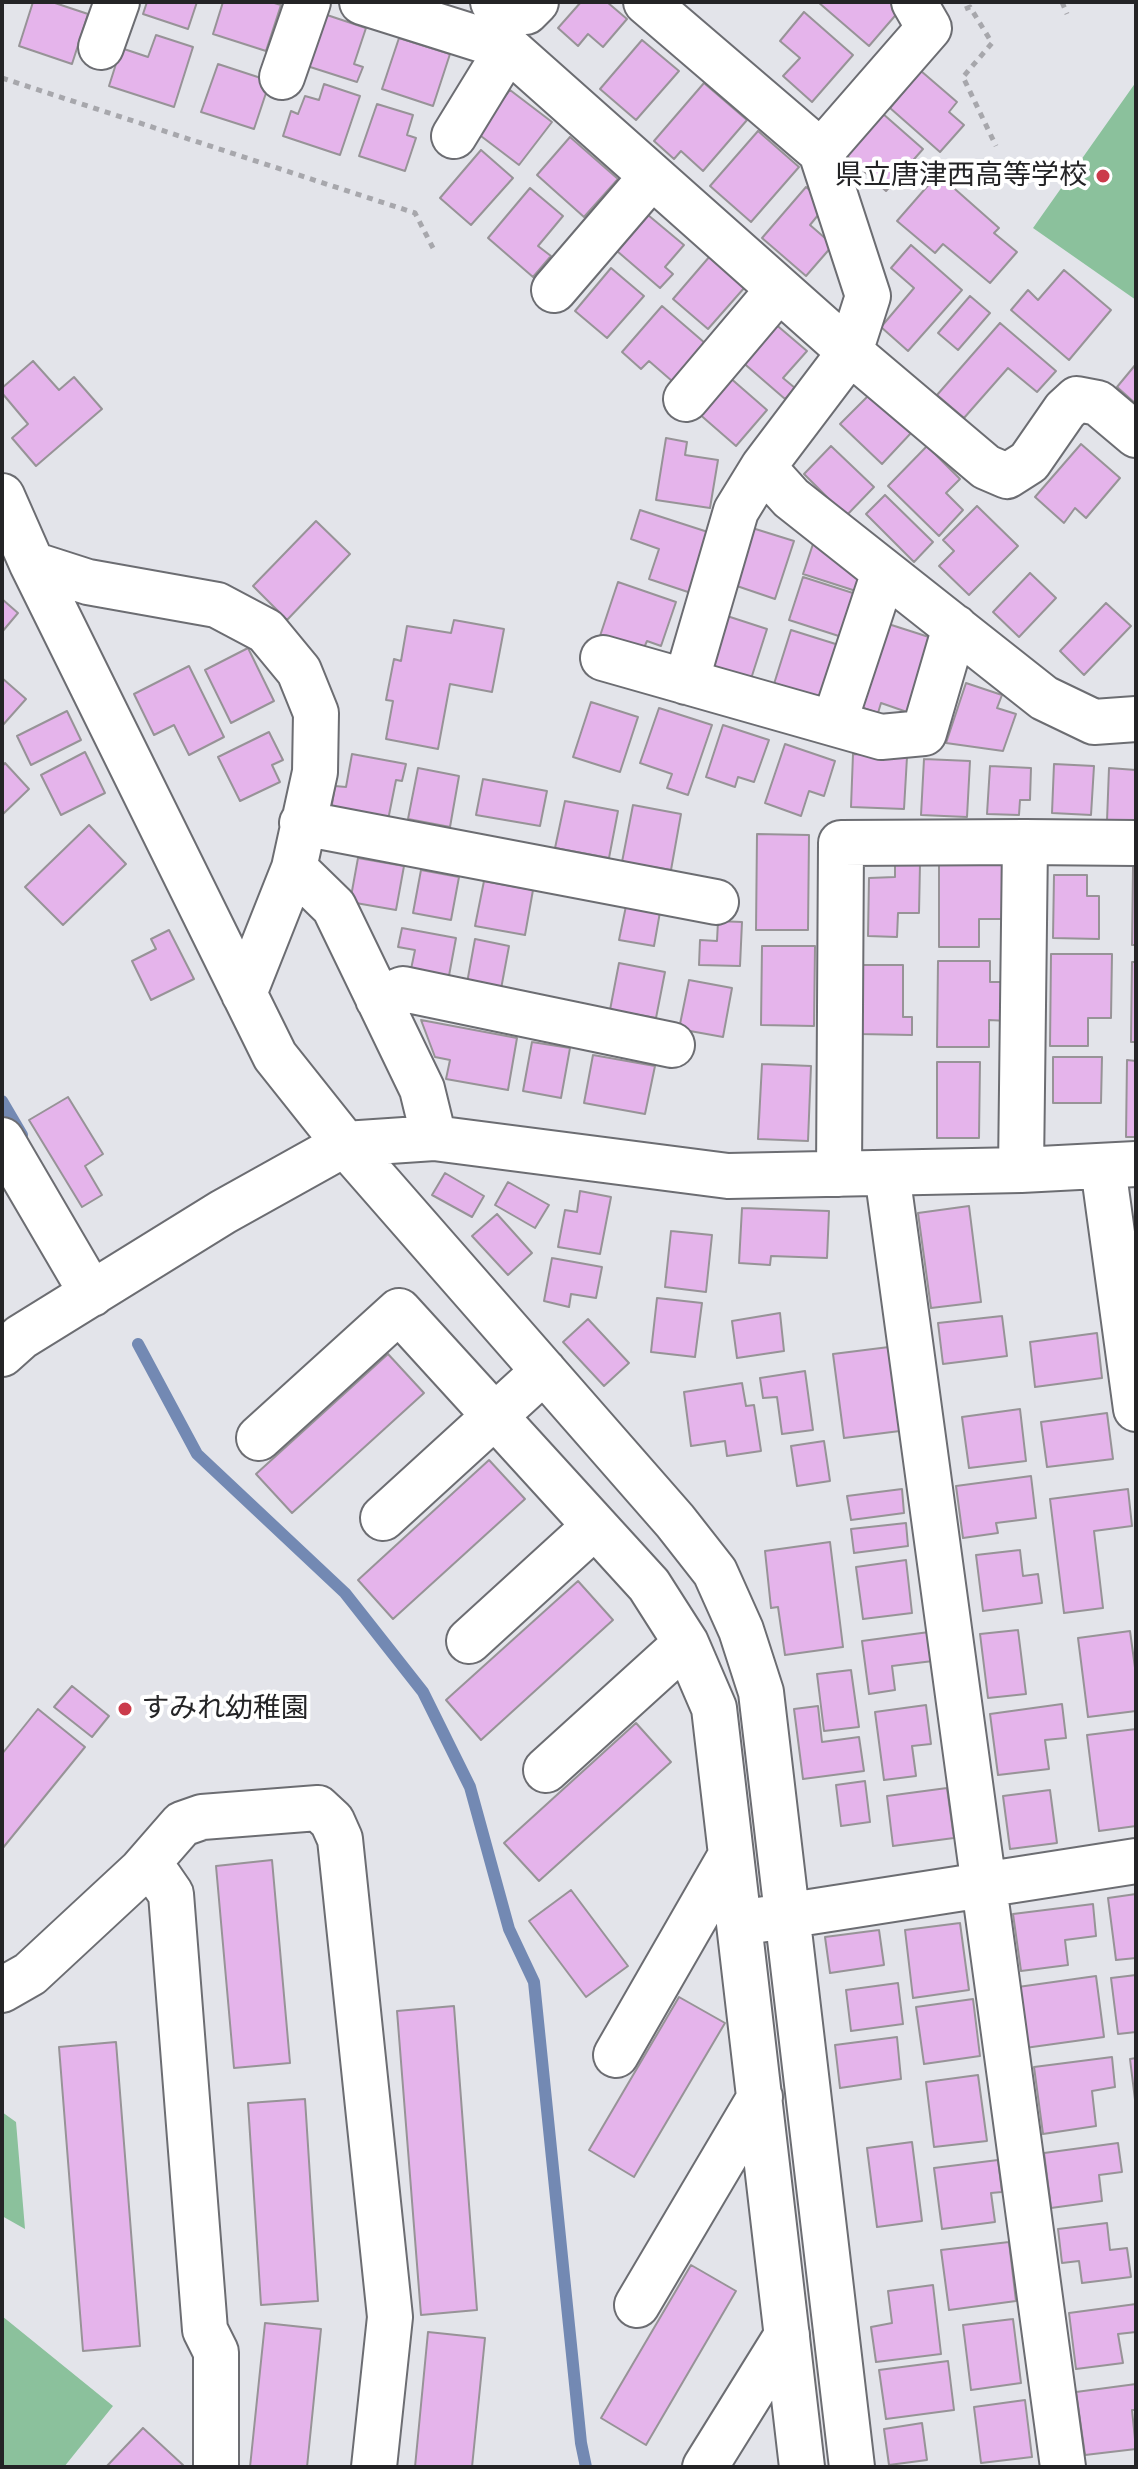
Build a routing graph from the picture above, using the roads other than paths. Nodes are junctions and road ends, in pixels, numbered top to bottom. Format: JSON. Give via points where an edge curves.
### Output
{"nodes":[{"id":1,"x":117,"y":2,"type":"edge"},
{"id":2,"x":308,"y":2,"type":"edge"},
{"id":3,"x":362,"y":2,"type":"edge"},
{"id":4,"x":493,"y":2,"type":"edge"},
{"id":5,"x":536,"y":2,"type":"edge"},
{"id":6,"x":646,"y":2,"type":"edge"},
{"id":7,"x":922,"y":15,"type":"edge"},
{"id":8,"x":101,"y":47,"type":"dead end"},
{"id":9,"x":508,"y":48,"type":"junction"},
{"id":10,"x":282,"y":77,"type":"dead end"},
{"id":11,"x":454,"y":136,"type":"dead end"},
{"id":12,"x":821,"y":152,"type":"junction"},
{"id":13,"x":652,"y":176,"type":"junction"},
{"id":14,"x":779,"y":289,"type":"junction"},
{"id":15,"x":554,"y":290,"type":"dead end"},
{"id":16,"x":850,"y":352,"type":"junction"},
{"id":17,"x":686,"y":399,"type":"dead end"},
{"id":18,"x":1136,"y":435,"type":"edge"},
{"id":19,"x":763,"y":467,"type":"junction"},
{"id":20,"x":2,"y":496,"type":"edge"},
{"id":21,"x":32,"y":564,"type":"junction"},
{"id":22,"x":884,"y":572,"type":"junction"},
{"id":23,"x":955,"y":627,"type":"junction"},
{"id":24,"x":603,"y":658,"type":"dead end"},
{"id":25,"x":686,"y":682,"type":"junction"},
{"id":26,"x":1136,"y":719,"type":"edge"},
{"id":27,"x":834,"y":723,"type":"junction"},
{"id":28,"x":302,"y":823,"type":"junction"},
{"id":29,"x":1025,"y":842,"type":"junction"},
{"id":30,"x":1136,"y":843,"type":"edge"},
{"id":31,"x":294,"y":868,"type":"junction"},
{"id":32,"x":716,"y":902,"type":"dead end"},
{"id":33,"x":244,"y":994,"type":"junction"},
{"id":34,"x":378,"y":999,"type":"junction"},
{"id":35,"x":672,"y":1045,"type":"dead end"},
{"id":36,"x":434,"y":1138,"type":"junction"},
{"id":37,"x":345,"y":1144,"type":"junction"},
{"id":38,"x":7,"y":1159,"type":"edge"},
{"id":39,"x":1120,"y":1165,"type":"edge"},
{"id":40,"x":1021,"y":1170,"type":"junction"},
{"id":41,"x":887,"y":1173,"type":"junction"},
{"id":42,"x":839,"y":1174,"type":"junction"},
{"id":43,"x":92,"y":1294,"type":"junction"},
{"id":44,"x":2,"y":1354,"type":"edge"},
{"id":45,"x":544,"y":1371,"type":"junction"},
{"id":46,"x":1136,"y":1409,"type":"edge"},
{"id":47,"x":494,"y":1415,"type":"junction"},
{"id":48,"x":259,"y":1438,"type":"dead end"},
{"id":49,"x":383,"y":1518,"type":"dead end"},
{"id":50,"x":595,"y":1526,"type":"junction"},
{"id":51,"x":469,"y":1641,"type":"dead end"},
{"id":52,"x":686,"y":1643,"type":"junction"},
{"id":53,"x":546,"y":1770,"type":"dead end"},
{"id":54,"x":731,"y":1855,"type":"junction"},
{"id":55,"x":1136,"y":1861,"type":"edge"},
{"id":56,"x":141,"y":1871,"type":"junction"},
{"id":57,"x":984,"y":1885,"type":"junction"},
{"id":58,"x":789,"y":1916,"type":"junction"},
{"id":59,"x":739,"y":1923,"type":"junction"},
{"id":60,"x":2,"y":1990,"type":"edge"},
{"id":61,"x":616,"y":2055,"type":"dead end"},
{"id":62,"x":760,"y":2097,"type":"junction"},
{"id":63,"x":637,"y":2305,"type":"dead end"},
{"id":64,"x":787,"y":2335,"type":"junction"},
{"id":65,"x":216,"y":2467,"type":"edge"},
{"id":66,"x":374,"y":2467,"type":"edge"},
{"id":67,"x":705,"y":2467,"type":"edge"},
{"id":68,"x":802,"y":2467,"type":"edge"},
{"id":69,"x":852,"y":2467,"type":"edge"},
{"id":70,"x":1063,"y":2467,"type":"edge"}],
"edges":[{"from":1,"to":8,"type":"street"},
{"from":2,"to":10,"type":"street"},
{"from":3,"to":9,"type":"street"},
{"from":4,"to":5,"type":"street","via":[[526,12]]},
{"from":6,"to":12,"type":"street"},
{"from":7,"to":12,"type":"street"},
{"from":9,"to":11,"type":"street"},
{"from":9,"to":13,"type":"street"},
{"from":12,"to":16,"type":"street","via":[[868,296]]},
{"from":13,"to":14,"type":"street"},
{"from":13,"to":15,"type":"street"},
{"from":14,"to":16,"type":"street"},
{"from":14,"to":17,"type":"street"},
{"from":16,"to":18,"type":"street","via":[[986,467],[1007,476],[1029,462],[1077,399],[1098,403]]},
{"from":16,"to":19,"type":"street"},
{"from":19,"to":22,"type":"street","via":[[791,498]]},
{"from":19,"to":25,"type":"street","via":[[736,511]]},
{"from":20,"to":21,"type":"street"},
{"from":21,"to":28,"type":"street","via":[[88,582],[217,605],[266,631],[299,671],[316,713],[315,772]]},
{"from":21,"to":33,"type":"street"},
{"from":22,"to":23,"type":"street"},
{"from":22,"to":27,"type":"street"},
{"from":23,"to":26,"type":"street","via":[[1044,698],[1094,722]]},
{"from":23,"to":27,"type":"street","via":[[924,733],[881,737]]},
{"from":24,"to":25,"type":"street"},
{"from":25,"to":27,"type":"street"},
{"from":28,"to":31,"type":"street"},
{"from":28,"to":32,"type":"street"},
{"from":29,"to":30,"type":"street"},
{"from":29,"to":40,"type":"street"},
{"from":29,"to":42,"type":"street","via":[[841,843]]},
{"from":31,"to":33,"type":"street"},
{"from":31,"to":34,"type":"street","via":[[334,907]]},
{"from":33,"to":37,"type":"street","via":[[275,1056]]},
{"from":34,"to":35,"type":"street","via":[[403,989]]},
{"from":34,"to":36,"type":"street","via":[[422,1089]]},
{"from":36,"to":37,"type":"street"},
{"from":36,"to":42,"type":"street","via":[[728,1176]]},
{"from":37,"to":43,"type":"street"},
{"from":37,"to":45,"type":"street"},
{"from":38,"to":43,"type":"street"},
{"from":39,"to":40,"type":"street"},
{"from":39,"to":46,"type":"street"},
{"from":40,"to":41,"type":"street"},
{"from":41,"to":42,"type":"street"},
{"from":41,"to":57,"type":"street"},
{"from":43,"to":44,"type":"street"},
{"from":45,"to":47,"type":"street"},
{"from":45,"to":58,"type":"street","via":[[715,1572],[761,1692]]},
{"from":47,"to":48,"type":"street","via":[[399,1311]]},
{"from":47,"to":49,"type":"street"},
{"from":47,"to":50,"type":"street"},
{"from":50,"to":51,"type":"street"},
{"from":50,"to":52,"type":"street","via":[[649,1585]]},
{"from":52,"to":53,"type":"street"},
{"from":52,"to":54,"type":"street","via":[[714,1708]]},
{"from":54,"to":59,"type":"street"},
{"from":54,"to":61,"type":"street"},
{"from":55,"to":57,"type":"street"},
{"from":56,"to":60,"type":"street","via":[[30,1974]]},
{"from":56,"to":65,"type":"street","via":[[160,1878],[171,1894],[205,2330],[216,2352]]},
{"from":56,"to":66,"type":"street","via":[[182,1824],[202,1817],[318,1808],[340,1839],[390,2317]]},
{"from":57,"to":58,"type":"street"},
{"from":57,"to":70,"type":"street"},
{"from":58,"to":59,"type":"street"},
{"from":58,"to":69,"type":"street"},
{"from":59,"to":62,"type":"street"},
{"from":62,"to":63,"type":"street"},
{"from":62,"to":64,"type":"street"},
{"from":64,"to":67,"type":"street"},
{"from":64,"to":68,"type":"street"}]}
